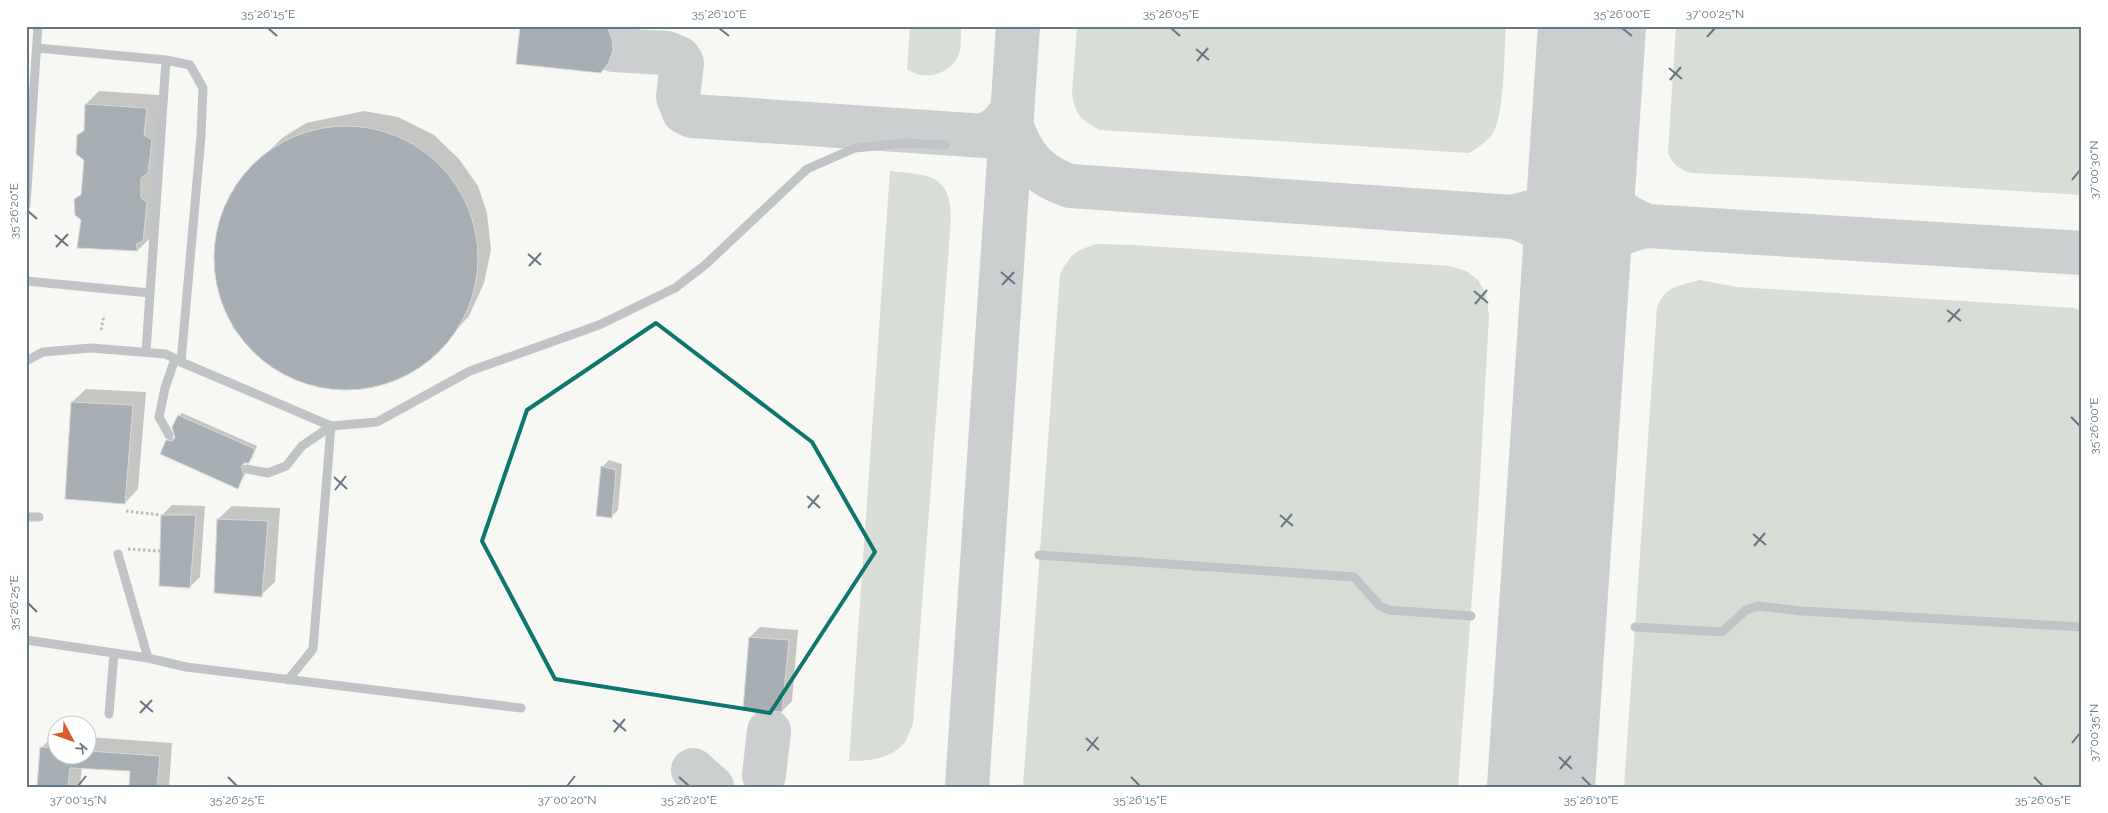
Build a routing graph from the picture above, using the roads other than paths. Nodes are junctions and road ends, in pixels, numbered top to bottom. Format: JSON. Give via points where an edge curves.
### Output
{"nodes":[{"id":1,"x":38,"y":26,"type":"edge"},
{"id":2,"x":37,"y":48,"type":"junction"},
{"id":3,"x":166,"y":60,"type":"junction"},
{"id":4,"x":946,"y":145,"type":"dead end"},
{"id":5,"x":26,"y":205,"type":"edge"},
{"id":6,"x":26,"y":281,"type":"edge"},
{"id":7,"x":150,"y":293,"type":"junction"},
{"id":8,"x":146,"y":352,"type":"junction"},
{"id":9,"x":178,"y":360,"type":"junction"},
{"id":10,"x":26,"y":361,"type":"edge"},
{"id":11,"x":331,"y":426,"type":"junction"},
{"id":12,"x":168,"y":435,"type":"dead end"},
{"id":13,"x":247,"y":468,"type":"dead end"},
{"id":14,"x":26,"y":517,"type":"edge"},
{"id":15,"x":40,"y":518,"type":"dead end"},
{"id":16,"x":121,"y":551,"type":"road end"},
{"id":17,"x":1039,"y":555,"type":"dead end"},
{"id":18,"x":1471,"y":616,"type":"dead end"},
{"id":19,"x":2082,"y":627,"type":"edge"},
{"id":20,"x":1635,"y":628,"type":"dead end"},
{"id":21,"x":26,"y":640,"type":"edge"},
{"id":22,"x":114,"y":653,"type":"junction"},
{"id":23,"x":148,"y":658,"type":"junction"},
{"id":24,"x":288,"y":680,"type":"junction"},
{"id":25,"x":521,"y":708,"type":"dead end"},
{"id":26,"x":108,"y":714,"type":"dead end"}],
"edges":[{"from":1,"to":2,"type":"lane"},
{"from":2,"to":3,"type":"lane"},
{"from":2,"to":5,"type":"lane"},
{"from":3,"to":7,"type":"lane"},
{"from":3,"to":9,"type":"lane","via":[[190,65],[203,88]]},
{"from":4,"to":11,"type":"lane","via":[[904,143],[855,148],[807,169],[705,265],[675,288],[599,325],[470,371],[377,422]]},
{"from":6,"to":7,"type":"lane"},
{"from":7,"to":8,"type":"lane"},
{"from":8,"to":9,"type":"lane","via":[[166,354]]},
{"from":8,"to":10,"type":"lane","via":[[91,348],[43,352]]},
{"from":9,"to":11,"type":"lane"},
{"from":9,"to":12,"type":"lane","via":[[164,388],[159,417]]},
{"from":11,"to":13,"type":"lane","via":[[302,446],[286,466],[268,473]]},
{"from":11,"to":24,"type":"lane","via":[[314,649]]},
{"from":14,"to":15,"type":"lane"},
{"from":16,"to":23,"type":"lane"},
{"from":17,"to":18,"type":"lane","via":[[1354,577],[1380,606],[1389,610]]},
{"from":19,"to":20,"type":"lane","via":[[1758,606],[1746,610],[1722,632]]},
{"from":21,"to":22,"type":"lane"},
{"from":22,"to":23,"type":"lane"},
{"from":22,"to":26,"type":"lane"},
{"from":23,"to":24,"type":"lane","via":[[186,667]]},
{"from":24,"to":25,"type":"lane"}]}
